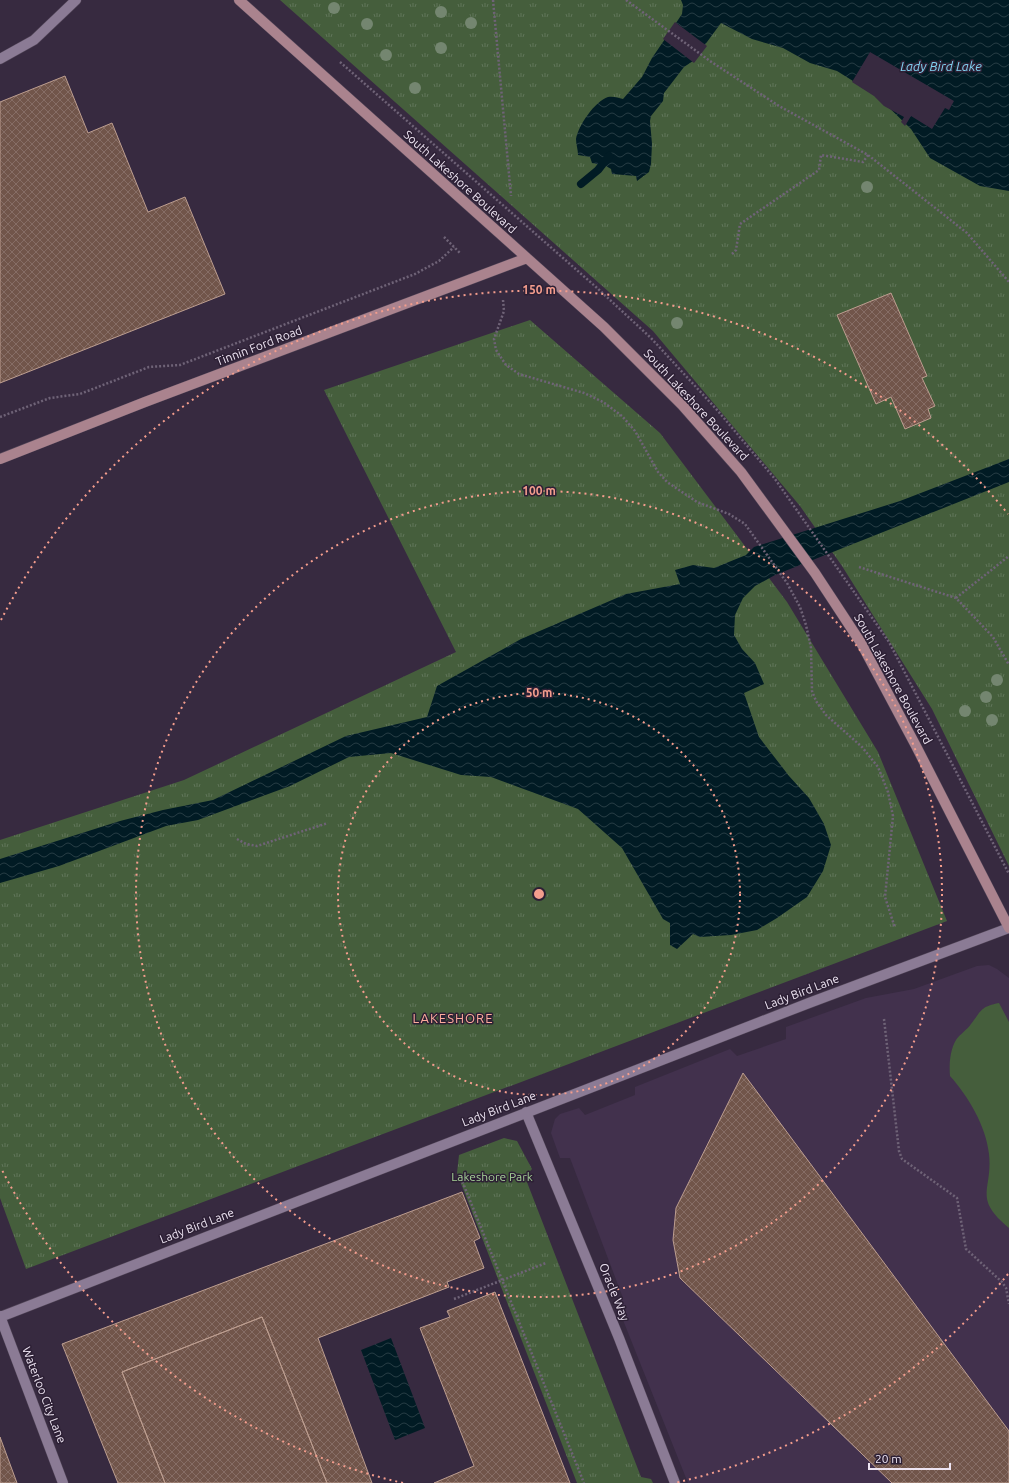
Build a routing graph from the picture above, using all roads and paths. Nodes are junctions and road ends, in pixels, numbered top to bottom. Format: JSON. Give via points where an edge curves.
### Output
{"nodes":[{"id":1,"x":76,"y":0,"type":"edge"},
{"id":2,"x":239,"y":0,"type":"edge"},
{"id":3,"x":493,"y":0,"type":"edge"},
{"id":4,"x":626,"y":0,"type":"edge"},
{"id":5,"x":0,"y":59,"type":"edge"},
{"id":6,"x":339,"y":61,"type":"dead end"},
{"id":7,"x":868,"y":154,"type":"junction"},
{"id":8,"x":511,"y":196,"type":"dead end"},
{"id":9,"x":444,"y":237,"type":"dead end"},
{"id":10,"x":454,"y":247,"type":"junction"},
{"id":11,"x":460,"y":253,"type":"dead end"},
{"id":12,"x":732,"y":254,"type":"dead end"},
{"id":13,"x":527,"y":258,"type":"junction"},
{"id":14,"x":1009,"y":282,"type":"edge"},
{"id":15,"x":503,"y":300,"type":"dead end"},
{"id":16,"x":0,"y":417,"type":"edge"},
{"id":17,"x":0,"y":459,"type":"edge"},
{"id":18,"x":1009,"y":556,"type":"edge"},
{"id":19,"x":859,"y":567,"type":"dead end"},
{"id":20,"x":956,"y":598,"type":"junction"},
{"id":21,"x":1009,"y":665,"type":"edge"},
{"id":22,"x":328,"y":823,"type":"dead end"},
{"id":23,"x":237,"y":839,"type":"dead end"},
{"id":24,"x":1009,"y":874,"type":"edge"},
{"id":25,"x":895,"y":928,"type":"dead end"},
{"id":26,"x":1009,"y":928,"type":"edge"},
{"id":27,"x":884,"y":1019,"type":"dead end"},
{"id":28,"x":526,"y":1112,"type":"junction"},
{"id":29,"x":461,"y":1178,"type":"dead end"},
{"id":30,"x":546,"y":1263,"type":"dead end"},
{"id":31,"x":502,"y":1280,"type":"junction"},
{"id":32,"x":454,"y":1299,"type":"dead end"},
{"id":33,"x":1009,"y":1304,"type":"edge"},
{"id":34,"x":0,"y":1316,"type":"edge"},
{"id":35,"x":63,"y":1483,"type":"edge"},
{"id":36,"x":584,"y":1483,"type":"edge"},
{"id":37,"x":675,"y":1483,"type":"edge"}],
"edges":[{"from":1,"to":5,"type":"street","via":[[34,40]]},
{"from":2,"to":13,"type":"main road","name":"South Lakeshore Boulevard"},
{"from":3,"to":8,"type":"path"},
{"from":4,"to":7,"type":"path","via":[[710,61],[779,106]]},
{"from":6,"to":24,"type":"path","via":[[651,338],[718,411],[775,479],[889,642]]},
{"from":7,"to":12,"type":"path","via":[[863,162],[821,155],[819,170],[740,224],[736,250]]},
{"from":7,"to":14,"type":"path","via":[[967,233]]},
{"from":9,"to":10,"type":"path"},
{"from":10,"to":11,"type":"path"},
{"from":10,"to":16,"type":"path","via":[[439,262],[415,274],[180,365],[149,367],[80,394],[50,398]]},
{"from":13,"to":17,"type":"main road","name":"Tinnin Ford Road"},
{"from":13,"to":26,"type":"main road","name":"South Lakeshore Boulevard","via":[[604,327],[682,406],[741,472],[782,526],[861,643]]},
{"from":15,"to":25,"type":"path","via":[[504,311],[494,339],[496,350],[506,365],[519,374],[584,393],[603,402],[622,416],[635,431],[658,472],[667,482],[697,502],[729,514],[745,524],[787,583],[806,625],[811,648],[812,691],[816,700],[826,715],[862,747],[878,767],[888,792],[893,816],[885,897]]},
{"from":18,"to":20,"type":"path"},
{"from":19,"to":20,"type":"path"},
{"from":20,"to":21,"type":"path","via":[[993,637]]},
{"from":22,"to":23,"type":"path","via":[[257,846]]},
{"from":26,"to":28,"type":"street","name":"Lady Bird Lane"},
{"from":27,"to":33,"type":"path","via":[[902,1159],[957,1198],[966,1249],[1002,1282]]},
{"from":28,"to":34,"type":"street","name":"Lady Bird Lane"},
{"from":28,"to":37,"type":"street","name":"Oracle Way","via":[[619,1338]]},
{"from":29,"to":31,"type":"path"},
{"from":30,"to":31,"type":"path"},
{"from":31,"to":32,"type":"path"},
{"from":31,"to":36,"type":"path"},
{"from":34,"to":35,"type":"street","name":"Waterloo City Lane"}]}
